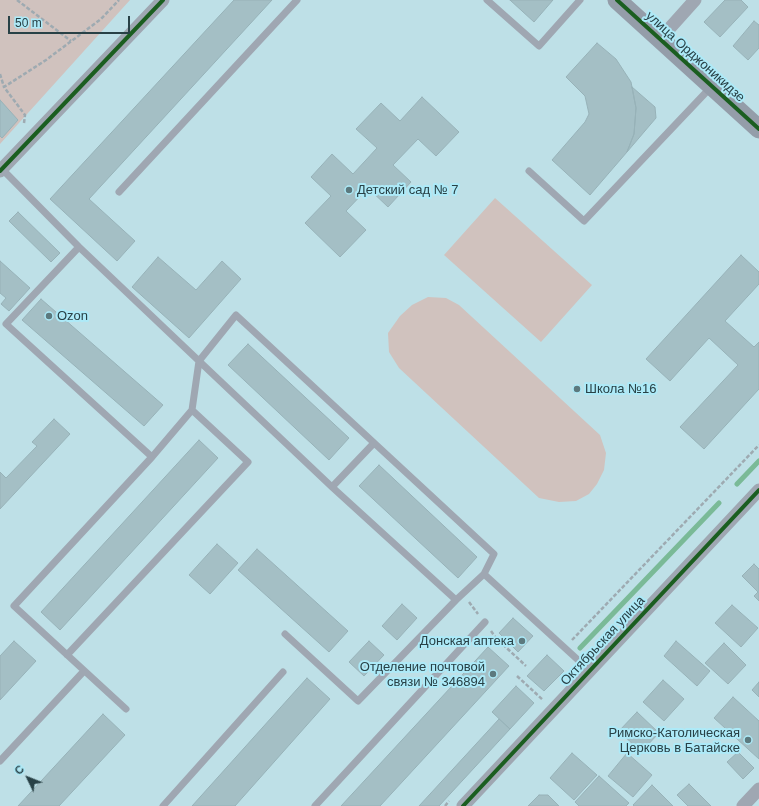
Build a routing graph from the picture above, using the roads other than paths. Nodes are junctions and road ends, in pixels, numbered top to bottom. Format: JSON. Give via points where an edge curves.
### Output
{"nodes":[{"id":1,"x":162,"y":0,"type":"edge"},
{"id":2,"x":297,"y":0,"type":"edge"},
{"id":3,"x":487,"y":0,"type":"edge"},
{"id":4,"x":580,"y":0,"type":"edge"},
{"id":5,"x":617,"y":0,"type":"edge"},
{"id":6,"x":695,"y":0,"type":"edge"},
{"id":7,"x":660,"y":39,"type":"junction"},
{"id":8,"x":712,"y":86,"type":"junction"},
{"id":9,"x":759,"y":129,"type":"edge"},
{"id":10,"x":1,"y":170,"type":"edge"},
{"id":11,"x":529,"y":171,"type":"dead end"},
{"id":12,"x":119,"y":192,"type":"dead end"},
{"id":13,"x":79,"y":247,"type":"junction"},
{"id":14,"x":198,"y":361,"type":"junction"},
{"id":15,"x":192,"y":410,"type":"junction"},
{"id":16,"x":374,"y":443,"type":"junction"},
{"id":17,"x":152,"y":457,"type":"junction"},
{"id":18,"x":332,"y":487,"type":"junction"},
{"id":19,"x":759,"y":490,"type":"edge"},
{"id":20,"x":484,"y":574,"type":"junction"},
{"id":21,"x":456,"y":600,"type":"junction"},
{"id":22,"x":485,"y":622,"type":"dead end"},
{"id":23,"x":285,"y":634,"type":"dead end"},
{"id":24,"x":67,"y":655,"type":"junction"},
{"id":25,"x":84,"y":670,"type":"junction"},
{"id":26,"x":589,"y":670,"type":"junction"},
{"id":27,"x":283,"y":672,"type":"dead end"},
{"id":28,"x":126,"y":709,"type":"dead end"},
{"id":29,"x":0,"y":761,"type":"edge"},
{"id":30,"x":759,"y":789,"type":"edge"},
{"id":31,"x":163,"y":806,"type":"edge"},
{"id":32,"x":315,"y":806,"type":"edge"},
{"id":33,"x":463,"y":806,"type":"edge"},
{"id":34,"x":743,"y":806,"type":"edge"}],
"edges":[{"from":1,"to":10,"type":"street"},
{"from":2,"to":12,"type":"lane"},
{"from":3,"to":4,"type":"lane","via":[[539,46]]},
{"from":5,"to":7,"type":"street","name":"улица Орджоникидзе"},
{"from":6,"to":7,"type":"street"},
{"from":7,"to":8,"type":"street","name":"улица Орджоникидзе"},
{"from":8,"to":9,"type":"street","name":"улица Орджоникидзе"},
{"from":8,"to":11,"type":"lane","via":[[584,221]]},
{"from":10,"to":13,"type":"lane"},
{"from":13,"to":14,"type":"lane"},
{"from":13,"to":17,"type":"lane","via":[[6,324]]},
{"from":14,"to":15,"type":"lane"},
{"from":14,"to":16,"type":"lane","via":[[236,315]]},
{"from":14,"to":18,"type":"lane"},
{"from":15,"to":17,"type":"lane"},
{"from":15,"to":24,"type":"lane","via":[[248,462]]},
{"from":16,"to":18,"type":"lane"},
{"from":16,"to":20,"type":"lane","via":[[494,554]]},
{"from":17,"to":24,"type":"lane","via":[[14,606]]},
{"from":18,"to":21,"type":"lane"},
{"from":19,"to":26,"type":"street","name":"Октябрьская улица"},
{"from":20,"to":21,"type":"lane"},
{"from":20,"to":26,"type":"lane"},
{"from":21,"to":23,"type":"lane","via":[[358,701]]},
{"from":22,"to":32,"type":"lane"},
{"from":24,"to":25,"type":"lane"},
{"from":25,"to":28,"type":"lane"},
{"from":25,"to":29,"type":"lane"},
{"from":26,"to":33,"type":"street","name":"Октябрьская улица"},
{"from":27,"to":31,"type":"lane"},
{"from":30,"to":34,"type":"street"}]}
